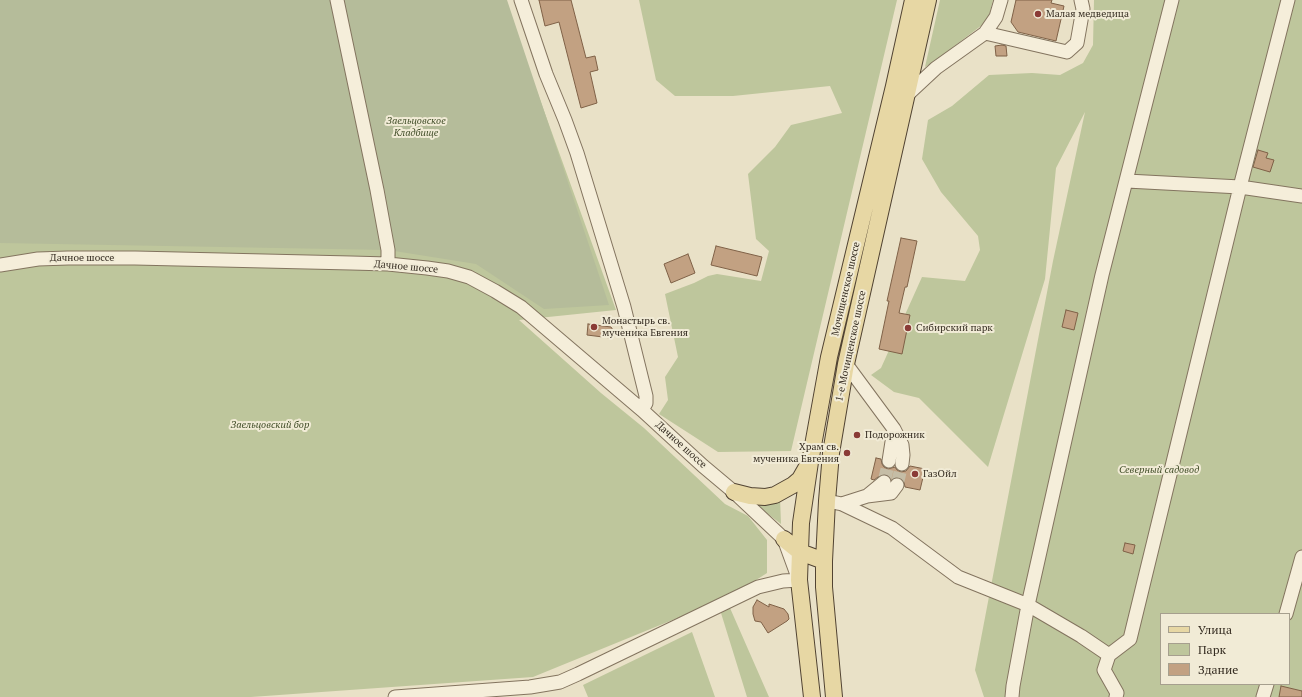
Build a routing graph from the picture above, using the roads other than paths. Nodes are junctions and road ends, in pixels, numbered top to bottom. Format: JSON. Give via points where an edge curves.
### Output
{"nodes":[{"id":1,"x":337,"y":0,"type":"edge"},
{"id":2,"x":521,"y":0,"type":"edge"},
{"id":3,"x":913,"y":0,"type":"edge"},
{"id":4,"x":928,"y":0,"type":"edge"},
{"id":5,"x":1001,"y":0,"type":"edge"},
{"id":6,"x":1081,"y":0,"type":"edge"},
{"id":7,"x":1172,"y":0,"type":"edge"},
{"id":8,"x":1288,"y":0,"type":"edge"},
{"id":9,"x":985,"y":33,"type":"junction"},
{"id":10,"x":907,"y":95,"type":"junction"},
{"id":11,"x":1127,"y":180,"type":"junction"},
{"id":12,"x":1240,"y":187,"type":"junction"},
{"id":13,"x":1302,"y":196,"type":"edge"},
{"id":14,"x":388,"y":264,"type":"junction"},
{"id":15,"x":0,"y":265,"type":"edge"},
{"id":16,"x":846,"y":364,"type":"junction"},
{"id":17,"x":642,"y":410,"type":"junction"},
{"id":18,"x":810,"y":462,"type":"junction"},
{"id":19,"x":895,"y":463,"type":"tunnel mouth"},
{"id":20,"x":884,"y":482,"type":"tunnel mouth"},
{"id":21,"x":897,"y":485,"type":"dead end"},
{"id":22,"x":734,"y":492,"type":"junction"},
{"id":23,"x":867,"y":496,"type":"junction"},
{"id":24,"x":834,"y":503,"type":"junction"},
{"id":25,"x":784,"y":539,"type":"junction"},
{"id":26,"x":800,"y":552,"type":"junction"},
{"id":27,"x":1302,"y":557,"type":"edge"},
{"id":28,"x":824,"y":561,"type":"junction"},
{"id":29,"x":799,"y":580,"type":"junction"},
{"id":30,"x":1028,"y":605,"type":"junction"},
{"id":31,"x":1286,"y":613,"type":"edge"},
{"id":32,"x":1109,"y":655,"type":"junction"},
{"id":33,"x":1266,"y":685,"type":"edge"},
{"id":34,"x":395,"y":697,"type":"edge"},
{"id":35,"x":812,"y":697,"type":"edge"},
{"id":36,"x":834,"y":697,"type":"edge"},
{"id":37,"x":1012,"y":697,"type":"edge"},
{"id":38,"x":1116,"y":697,"type":"edge"},
{"id":39,"x":1263,"y":697,"type":"edge"}],
"edges":[{"from":1,"to":14,"type":"street","via":[[377,190],[388,250]]},
{"from":2,"to":17,"type":"street","via":[[577,154],[624,307],[646,396]]},
{"from":3,"to":18,"type":"main road","name":"Мочищенское шоссе","via":[[829,357]]},
{"from":4,"to":10,"type":"main road","name":"1-е Мочищенское шоссе"},
{"from":5,"to":9,"type":"street","via":[[996,17]]},
{"from":6,"to":9,"type":"street","via":[[1083,9],[1078,43],[1067,52]]},
{"from":7,"to":11,"type":"street"},
{"from":8,"to":12,"type":"street"},
{"from":9,"to":10,"type":"street","via":[[936,68]]},
{"from":10,"to":16,"type":"main road","name":"1-е Мочищенское шоссе"},
{"from":11,"to":12,"type":"street"},
{"from":11,"to":30,"type":"street"},
{"from":12,"to":13,"type":"street"},
{"from":12,"to":32,"type":"street","via":[[1130,639]]},
{"from":14,"to":15,"type":"street","name":"Дачное шоссе","via":[[68,258],[34,259]]},
{"from":14,"to":17,"type":"street","name":"Дачное шоссе","via":[[448,271],[469,277],[495,291],[521,307]]},
{"from":16,"to":19,"type":"street","via":[[894,429]]},
{"from":16,"to":24,"type":"main road","name":"1-е Мочищенское шоссе","via":[[831,453]]},
{"from":17,"to":22,"type":"street","name":"Дачное шоссе"},
{"from":18,"to":22,"type":"main road","via":[[800,479],[775,495],[750,496]]},
{"from":18,"to":26,"type":"main road","name":"Мочищенское шоссе","via":[[801,523]]},
{"from":20,"to":23,"type":"street"},
{"from":21,"to":23,"type":"street","via":[[892,493]]},
{"from":22,"to":25,"type":"street","name":"Дачное шоссе"},
{"from":23,"to":24,"type":"street"},
{"from":24,"to":28,"type":"main road","name":"1-е Мочищенское шоссе"},
{"from":24,"to":30,"type":"street","via":[[892,528],[958,577]]},
{"from":25,"to":26,"type":"main road"},
{"from":25,"to":29,"type":"street"},
{"from":26,"to":28,"type":"main road"},
{"from":26,"to":29,"type":"main road","name":"Мочищенское шоссе"},
{"from":27,"to":31,"type":"street"},
{"from":28,"to":36,"type":"main road","name":"1-е Мочищенское шоссе"},
{"from":29,"to":34,"type":"street","via":[[758,587],[560,682],[530,687]]},
{"from":29,"to":35,"type":"main road"},
{"from":30,"to":32,"type":"street"},
{"from":30,"to":37,"type":"street"},
{"from":32,"to":38,"type":"street","via":[[1104,670],[1117,693]]},
{"from":33,"to":39,"type":"street"}]}
